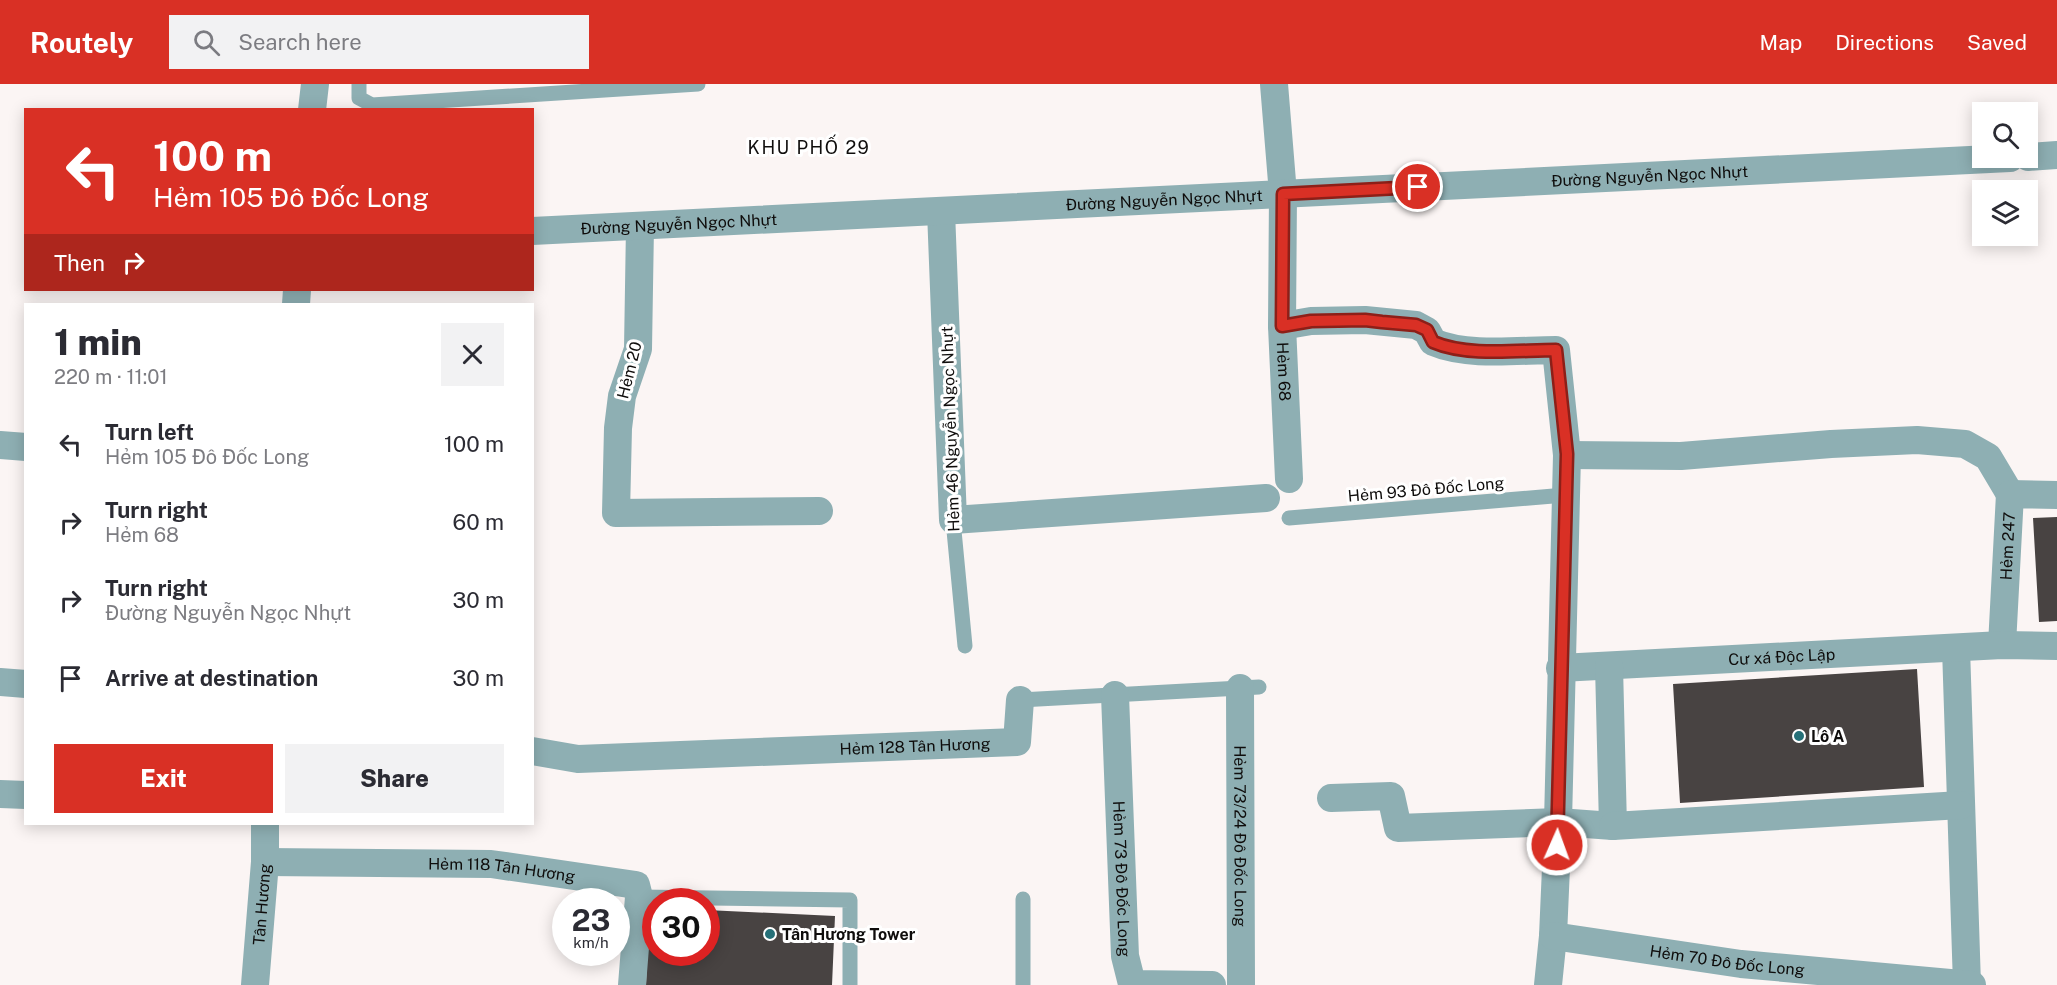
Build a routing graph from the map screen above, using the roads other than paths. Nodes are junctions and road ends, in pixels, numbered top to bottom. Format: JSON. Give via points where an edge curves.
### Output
{"nodes":[{"id":1,"x":315,"y":84,"type":"edge"},
{"id":2,"x":359,"y":84,"type":"edge"},
{"id":3,"x":698,"y":84,"type":"edge"},
{"id":4,"x":1274,"y":84,"type":"edge"},
{"id":5,"x":312,"y":108,"type":"edge"},
{"id":6,"x":2057,"y":155,"type":"edge"},
{"id":7,"x":2038,"y":156,"type":"edge"},
{"id":8,"x":1972,"y":160,"type":"edge"},
{"id":9,"x":1283,"y":194,"type":"junction"},
{"id":10,"x":941,"y":211,"type":"junction"},
{"id":11,"x":640,"y":226,"type":"junction"},
{"id":12,"x":534,"y":231,"type":"edge"},
{"id":13,"x":1282,"y":326,"type":"junction"},
{"id":14,"x":0,"y":445,"type":"edge"},
{"id":15,"x":24,"y":447,"type":"edge"},
{"id":16,"x":1567,"y":454,"type":"junction"},
{"id":17,"x":1289,"y":478,"type":"joint"},
{"id":18,"x":2010,"y":494,"type":"junction"},
{"id":19,"x":1565,"y":495,"type":"junction"},
{"id":20,"x":2057,"y":495,"type":"edge"},
{"id":21,"x":1266,"y":498,"type":"joint"},
{"id":22,"x":819,"y":511,"type":"dead end"},
{"id":23,"x":1289,"y":518,"type":"dead end"},
{"id":24,"x":953,"y":520,"type":"junction"},
{"id":25,"x":2002,"y":645,"type":"junction"},
{"id":26,"x":965,"y":646,"type":"dead end"},
{"id":27,"x":2057,"y":646,"type":"edge"},
{"id":28,"x":1956,"y":648,"type":"junction"},
{"id":29,"x":1609,"y":666,"type":"junction"},
{"id":30,"x":1560,"y":668,"type":"junction"},
{"id":31,"x":0,"y":682,"type":"edge"},
{"id":32,"x":24,"y":684,"type":"edge"},
{"id":33,"x":1250,"y":688,"type":"joint"},
{"id":34,"x":1114,"y":695,"type":"junction"},
{"id":35,"x":1020,"y":700,"type":"joint"},
{"id":36,"x":534,"y":751,"type":"edge"},
{"id":37,"x":0,"y":794,"type":"edge"},
{"id":38,"x":24,"y":795,"type":"edge"},
{"id":39,"x":1331,"y":798,"type":"dead end"},
{"id":40,"x":1961,"y":805,"type":"junction"},
{"id":41,"x":1558,"y":822,"type":"junction"},
{"id":42,"x":265,"y":825,"type":"edge"},
{"id":43,"x":1612,"y":826,"type":"junction"},
{"id":44,"x":265,"y":862,"type":"junction"},
{"id":45,"x":639,"y":897,"type":"junction"},
{"id":46,"x":1023,"y":899,"type":"dead end"},
{"id":47,"x":1553,"y":936,"type":"junction"},
{"id":48,"x":1741,"y":974,"type":"edge"},
{"id":49,"x":255,"y":985,"type":"edge"},
{"id":50,"x":632,"y":985,"type":"edge"},
{"id":51,"x":850,"y":985,"type":"edge"},
{"id":52,"x":1023,"y":985,"type":"edge"},
{"id":53,"x":1151,"y":985,"type":"edge"},
{"id":54,"x":1212,"y":985,"type":"edge"},
{"id":55,"x":1241,"y":985,"type":"edge"},
{"id":56,"x":1548,"y":985,"type":"edge"},
{"id":57,"x":1967,"y":985,"type":"edge"},
{"id":58,"x":1972,"y":985,"type":"edge"}],
"edges":[{"from":1,"to":5,"type":"street"},
{"from":2,"to":3,"type":"lane","via":[[360,98],[372,105]]},
{"from":4,"to":9,"type":"street","name":"Hẻm 68"},
{"from":6,"to":7,"type":"street"},
{"from":8,"to":9,"type":"street","name":"Đường Nguyễn Ngọc Nhựt"},
{"from":9,"to":10,"type":"street","name":"Đường Nguyễn Ngọc Nhựt"},
{"from":9,"to":13,"type":"street","name":"Hẻm 68"},
{"from":10,"to":11,"type":"street","name":"Đường Nguyễn Ngọc Nhựt"},
{"from":10,"to":24,"type":"street","name":"Hẻm 46 Nguyễn Ngọc Nhựt"},
{"from":11,"to":12,"type":"street","name":"Đường Nguyễn Ngọc Nhựt"},
{"from":11,"to":22,"type":"street","name":"Hẻm 20","via":[[638,349],[622,396],[616,513]]},
{"from":13,"to":16,"type":"street","via":[[1365,320],[1416,325],[1427,330],[1433,342],[1443,347],[1475,351],[1556,350]]},
{"from":13,"to":17,"type":"street","name":"Hẻm 68"},
{"from":14,"to":15,"type":"street"},
{"from":16,"to":18,"type":"street","via":[[1681,456],[1917,440],[1965,444],[1988,457]]},
{"from":16,"to":19,"type":"street"},
{"from":17,"to":21,"type":"lane"},
{"from":18,"to":20,"type":"street","name":"Hẻm 247"},
{"from":18,"to":25,"type":"street","name":"Hẻm 247"},
{"from":19,"to":23,"type":"lane","name":"Hẻm 93 Đô Đốc Long"},
{"from":19,"to":30,"type":"street"},
{"from":21,"to":24,"type":"street"},
{"from":24,"to":26,"type":"lane","name":"Hẻm 46 Nguyễn Ngọc Nhựt"},
{"from":25,"to":27,"type":"street","name":"Cư xá Độc Lập"},
{"from":25,"to":28,"type":"street","name":"Cư xá Độc Lập"},
{"from":28,"to":29,"type":"street","name":"Cư xá Độc Lập"},
{"from":28,"to":40,"type":"street"},
{"from":29,"to":30,"type":"street","name":"Cư xá Độc Lập"},
{"from":29,"to":43,"type":"street"},
{"from":30,"to":41,"type":"street"},
{"from":31,"to":32,"type":"street"},
{"from":33,"to":34,"type":"lane","name":"Hẻm 128 Tân Hương"},
{"from":33,"to":55,"type":"street","name":"Hẻm 73/24 Đô Đốc Long"},
{"from":34,"to":35,"type":"lane","name":"Hẻm 128 Tân Hương"},
{"from":34,"to":53,"type":"street","name":"Hẻm 73 Đô Đốc Long","via":[[1125,956],[1132,984]]},
{"from":35,"to":36,"type":"street","name":"Hẻm 128 Tân Hương","via":[[1017,742],[578,759]]},
{"from":37,"to":38,"type":"street"},
{"from":39,"to":41,"type":"street","via":[[1391,796],[1398,828]]},
{"from":40,"to":43,"type":"street"},
{"from":40,"to":57,"type":"street"},
{"from":41,"to":43,"type":"street"},
{"from":41,"to":47,"type":"street"},
{"from":42,"to":44,"type":"street","name":"Tân Hương"},
{"from":44,"to":45,"type":"street","name":"Hẻm 118 Tân Hương","via":[[509,865],[636,885]]},
{"from":44,"to":49,"type":"street","name":"Tân Hương"},
{"from":45,"to":50,"type":"street"},
{"from":45,"to":51,"type":"lane","via":[[850,900]]},
{"from":46,"to":52,"type":"lane"},
{"from":47,"to":48,"type":"street","name":"Hẻm 70 Đô Đốc Long"},
{"from":47,"to":56,"type":"street"},
{"from":48,"to":57,"type":"street","name":"Hẻm 70 Đô Đốc Long"},
{"from":53,"to":54,"type":"street","name":"Hẻm 73 Đô Đốc Long"},
{"from":57,"to":58,"type":"street","name":"Hẻm 70 Đô Đốc Long"}]}
